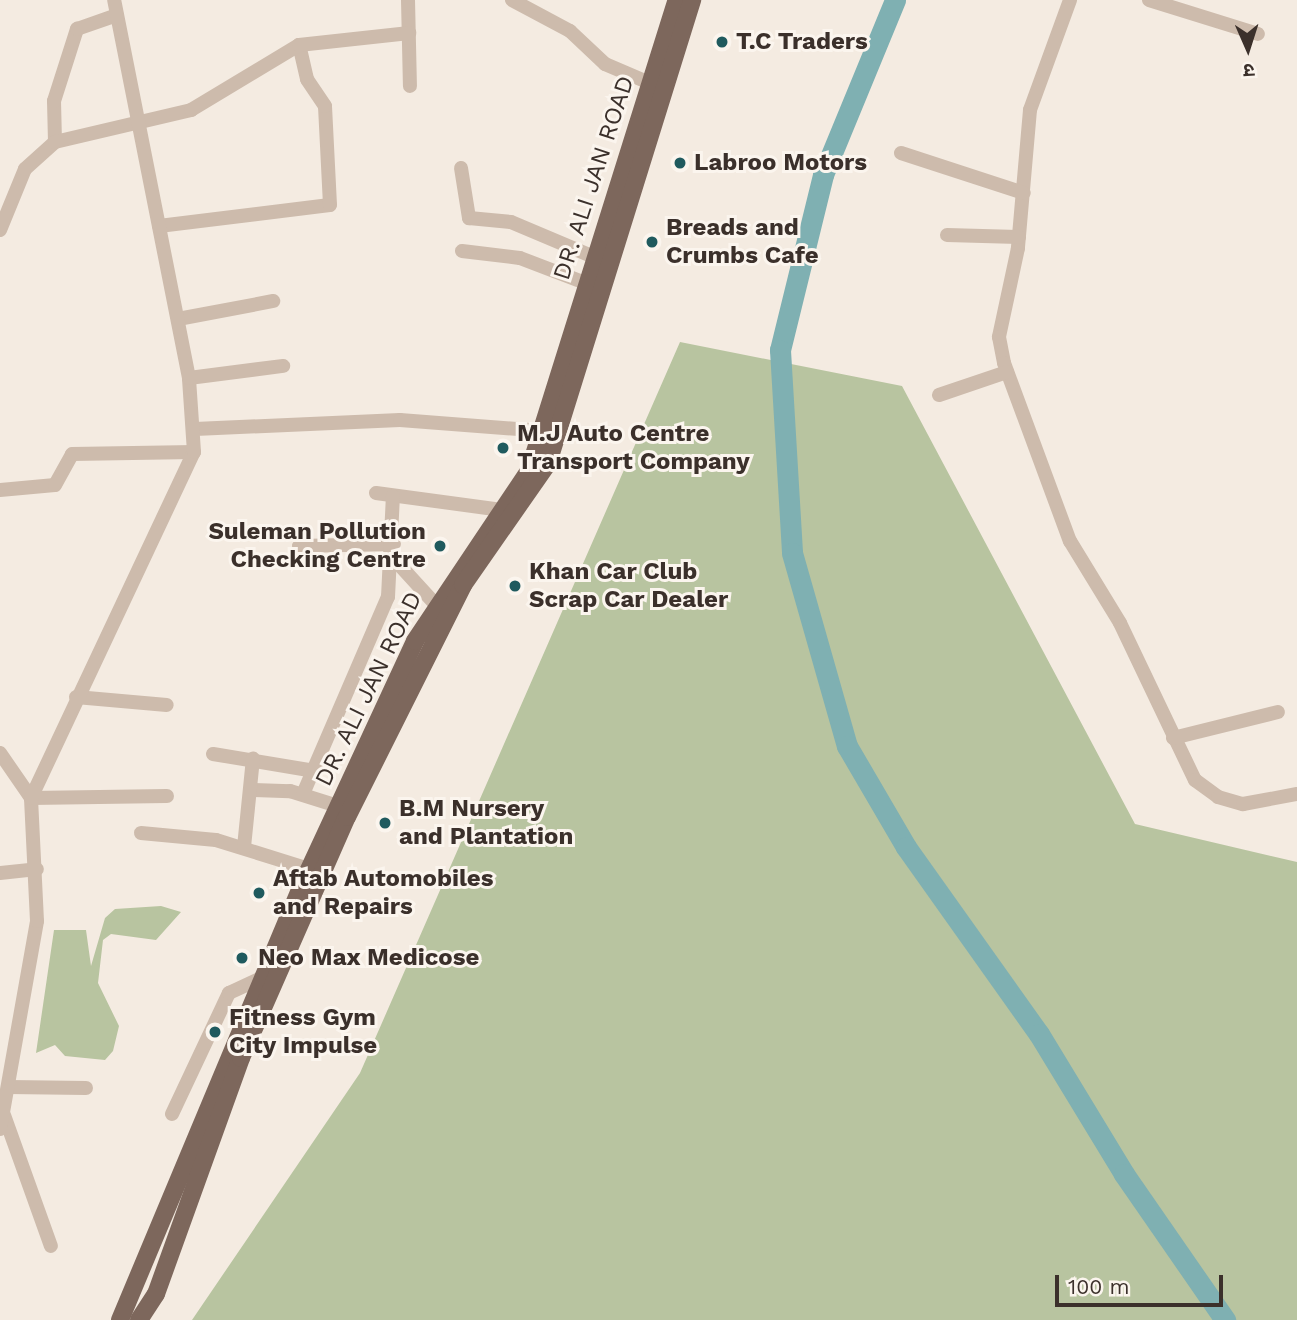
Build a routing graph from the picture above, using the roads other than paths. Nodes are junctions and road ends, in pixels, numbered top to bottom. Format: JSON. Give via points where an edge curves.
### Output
{"nodes":[{"id":1,"x":114,"y":0,"type":"edge"},
{"id":2,"x":408,"y":0,"type":"edge"},
{"id":3,"x":512,"y":0,"type":"edge"},
{"id":4,"x":677,"y":0,"type":"edge"},
{"id":5,"x":692,"y":0,"type":"edge"},
{"id":6,"x":1070,"y":0,"type":"edge"},
{"id":7,"x":1149,"y":0,"type":"edge"},
{"id":8,"x":117,"y":15,"type":"junction"},
{"id":9,"x":409,"y":33,"type":"junction"},
{"id":10,"x":1258,"y":34,"type":"dead end"},
{"id":11,"x":299,"y":45,"type":"junction"},
{"id":12,"x":410,"y":86,"type":"dead end"},
{"id":13,"x":657,"y":86,"type":"junction"},
{"id":14,"x":137,"y":125,"type":"junction"},
{"id":15,"x":55,"y":142,"type":"junction"},
{"id":16,"x":901,"y":153,"type":"dead end"},
{"id":17,"x":461,"y":168,"type":"dead end"},
{"id":18,"x":1024,"y":193,"type":"junction"},
{"id":19,"x":159,"y":226,"type":"junction"},
{"id":20,"x":0,"y":230,"type":"edge"},
{"id":21,"x":947,"y":235,"type":"dead end"},
{"id":22,"x":1020,"y":237,"type":"junction"},
{"id":23,"x":463,"y":251,"type":"dead end"},
{"id":24,"x":594,"y":257,"type":"junction"},
{"id":25,"x":586,"y":283,"type":"junction"},
{"id":26,"x":273,"y":301,"type":"dead end"},
{"id":27,"x":178,"y":319,"type":"junction"},
{"id":28,"x":283,"y":366,"type":"dead end"},
{"id":29,"x":1007,"y":372,"type":"junction"},
{"id":30,"x":189,"y":379,"type":"junction"},
{"id":31,"x":939,"y":395,"type":"dead end"},
{"id":32,"x":195,"y":429,"type":"junction"},
{"id":33,"x":542,"y":431,"type":"junction"},
{"id":34,"x":194,"y":452,"type":"junction"},
{"id":35,"x":0,"y":489,"type":"edge"},
{"id":36,"x":376,"y":493,"type":"dead end"},
{"id":37,"x":393,"y":496,"type":"junction"},
{"id":38,"x":502,"y":510,"type":"junction"},
{"id":39,"x":394,"y":544,"type":"junction"},
{"id":40,"x":299,"y":547,"type":"dead end"},
{"id":41,"x":394,"y":559,"type":"junction"},
{"id":42,"x":436,"y":605,"type":"junction"},
{"id":43,"x":76,"y":697,"type":"junction"},
{"id":44,"x":167,"y":705,"type":"dead end"},
{"id":45,"x":1278,"y":712,"type":"dead end"},
{"id":46,"x":1173,"y":738,"type":"junction"},
{"id":47,"x":0,"y":753,"type":"edge"},
{"id":48,"x":213,"y":754,"type":"dead end"},
{"id":49,"x":253,"y":758,"type":"junction"},
{"id":50,"x":309,"y":770,"type":"junction"},
{"id":51,"x":252,"y":790,"type":"junction"},
{"id":52,"x":303,"y":794,"type":"junction"},
{"id":53,"x":1297,"y":794,"type":"edge"},
{"id":54,"x":167,"y":796,"type":"dead end"},
{"id":55,"x":31,"y":798,"type":"junction"},
{"id":56,"x":338,"y":806,"type":"junction"},
{"id":57,"x":141,"y":833,"type":"dead end"},
{"id":58,"x":244,"y":847,"type":"junction"},
{"id":59,"x":37,"y":869,"type":"junction"},
{"id":60,"x":309,"y":869,"type":"junction"},
{"id":61,"x":0,"y":873,"type":"edge"},
{"id":62,"x":261,"y":978,"type":"junction"},
{"id":63,"x":7,"y":1079,"type":"edge"},
{"id":64,"x":86,"y":1088,"type":"dead end"},
{"id":65,"x":172,"y":1115,"type":"dead end"},
{"id":66,"x":2,"y":1122,"type":"edge"},
{"id":67,"x":51,"y":1246,"type":"dead end"},
{"id":68,"x":120,"y":1320,"type":"edge"},
{"id":69,"x":139,"y":1320,"type":"edge"}],
"edges":[{"from":1,"to":8,"type":"street"},
{"from":2,"to":9,"type":"street"},
{"from":3,"to":13,"type":"street","via":[[570,31],[605,64]]},
{"from":4,"to":13,"type":"main road","name":"DR. ALI JAN ROAD"},
{"from":5,"to":13,"type":"main road","name":"DR. ALI JAN ROAD"},
{"from":6,"to":18,"type":"street","via":[[1030,110]]},
{"from":7,"to":10,"type":"street"},
{"from":8,"to":14,"type":"street"},
{"from":8,"to":15,"type":"street","via":[[77,29],[54,101]]},
{"from":9,"to":11,"type":"street"},
{"from":9,"to":12,"type":"street"},
{"from":11,"to":14,"type":"street","via":[[263,61],[218,99]]},
{"from":11,"to":19,"type":"street","via":[[304,70],[325,106],[330,205]]},
{"from":13,"to":24,"type":"main road","name":"DR. ALI JAN ROAD"},
{"from":13,"to":69,"type":"main road","name":"DR. ALI JAN ROAD","via":[[548,463],[463,585],[347,817],[241,1058],[156,1294]]},
{"from":14,"to":15,"type":"street"},
{"from":14,"to":19,"type":"street"},
{"from":15,"to":20,"type":"street","via":[[25,169]]},
{"from":16,"to":18,"type":"street"},
{"from":17,"to":24,"type":"street","via":[[469,218],[511,222]]},
{"from":18,"to":22,"type":"street"},
{"from":19,"to":27,"type":"street"},
{"from":21,"to":22,"type":"street"},
{"from":22,"to":29,"type":"street","via":[[999,337]]},
{"from":23,"to":25,"type":"street","via":[[520,258]]},
{"from":24,"to":25,"type":"main road","name":"DR. ALI JAN ROAD"},
{"from":25,"to":33,"type":"main road","name":"DR. ALI JAN ROAD"},
{"from":26,"to":27,"type":"street"},
{"from":27,"to":30,"type":"street"},
{"from":28,"to":30,"type":"street"},
{"from":29,"to":31,"type":"street"},
{"from":29,"to":46,"type":"street","via":[[1065,529],[1120,623]]},
{"from":30,"to":32,"type":"street"},
{"from":32,"to":33,"type":"street","via":[[400,420]]},
{"from":32,"to":34,"type":"street"},
{"from":33,"to":38,"type":"main road","name":"DR. ALI JAN ROAD","via":[[528,471]]},
{"from":34,"to":35,"type":"street","via":[[72,454],[55,485]]},
{"from":34,"to":43,"type":"street"},
{"from":36,"to":37,"type":"street"},
{"from":37,"to":38,"type":"street"},
{"from":37,"to":39,"type":"street"},
{"from":38,"to":42,"type":"main road","name":"DR. ALI JAN ROAD"},
{"from":39,"to":40,"type":"street"},
{"from":39,"to":41,"type":"street"},
{"from":41,"to":42,"type":"street"},
{"from":41,"to":50,"type":"street","via":[[385,607]]},
{"from":42,"to":56,"type":"main road","name":"DR. ALI JAN ROAD"},
{"from":43,"to":44,"type":"street"},
{"from":43,"to":55,"type":"street"},
{"from":45,"to":46,"type":"street"},
{"from":46,"to":53,"type":"street","via":[[1195,780],[1218,797],[1253,804]]},
{"from":47,"to":55,"type":"street"},
{"from":48,"to":49,"type":"street"},
{"from":49,"to":50,"type":"street"},
{"from":49,"to":51,"type":"street"},
{"from":50,"to":52,"type":"street"},
{"from":51,"to":52,"type":"street"},
{"from":51,"to":58,"type":"street"},
{"from":52,"to":56,"type":"street"},
{"from":54,"to":55,"type":"street"},
{"from":55,"to":59,"type":"street"},
{"from":56,"to":60,"type":"main road","name":"DR. ALI JAN ROAD"},
{"from":57,"to":58,"type":"street"},
{"from":58,"to":60,"type":"street"},
{"from":59,"to":61,"type":"street"},
{"from":59,"to":63,"type":"street","via":[[36,933]]},
{"from":60,"to":62,"type":"main road","name":"DR. ALI JAN ROAD"},
{"from":62,"to":65,"type":"street","via":[[229,993]]},
{"from":62,"to":68,"type":"main road","name":"DR. ALI JAN ROAD"},
{"from":63,"to":64,"type":"street"},
{"from":63,"to":66,"type":"street"},
{"from":66,"to":67,"type":"street"}]}
